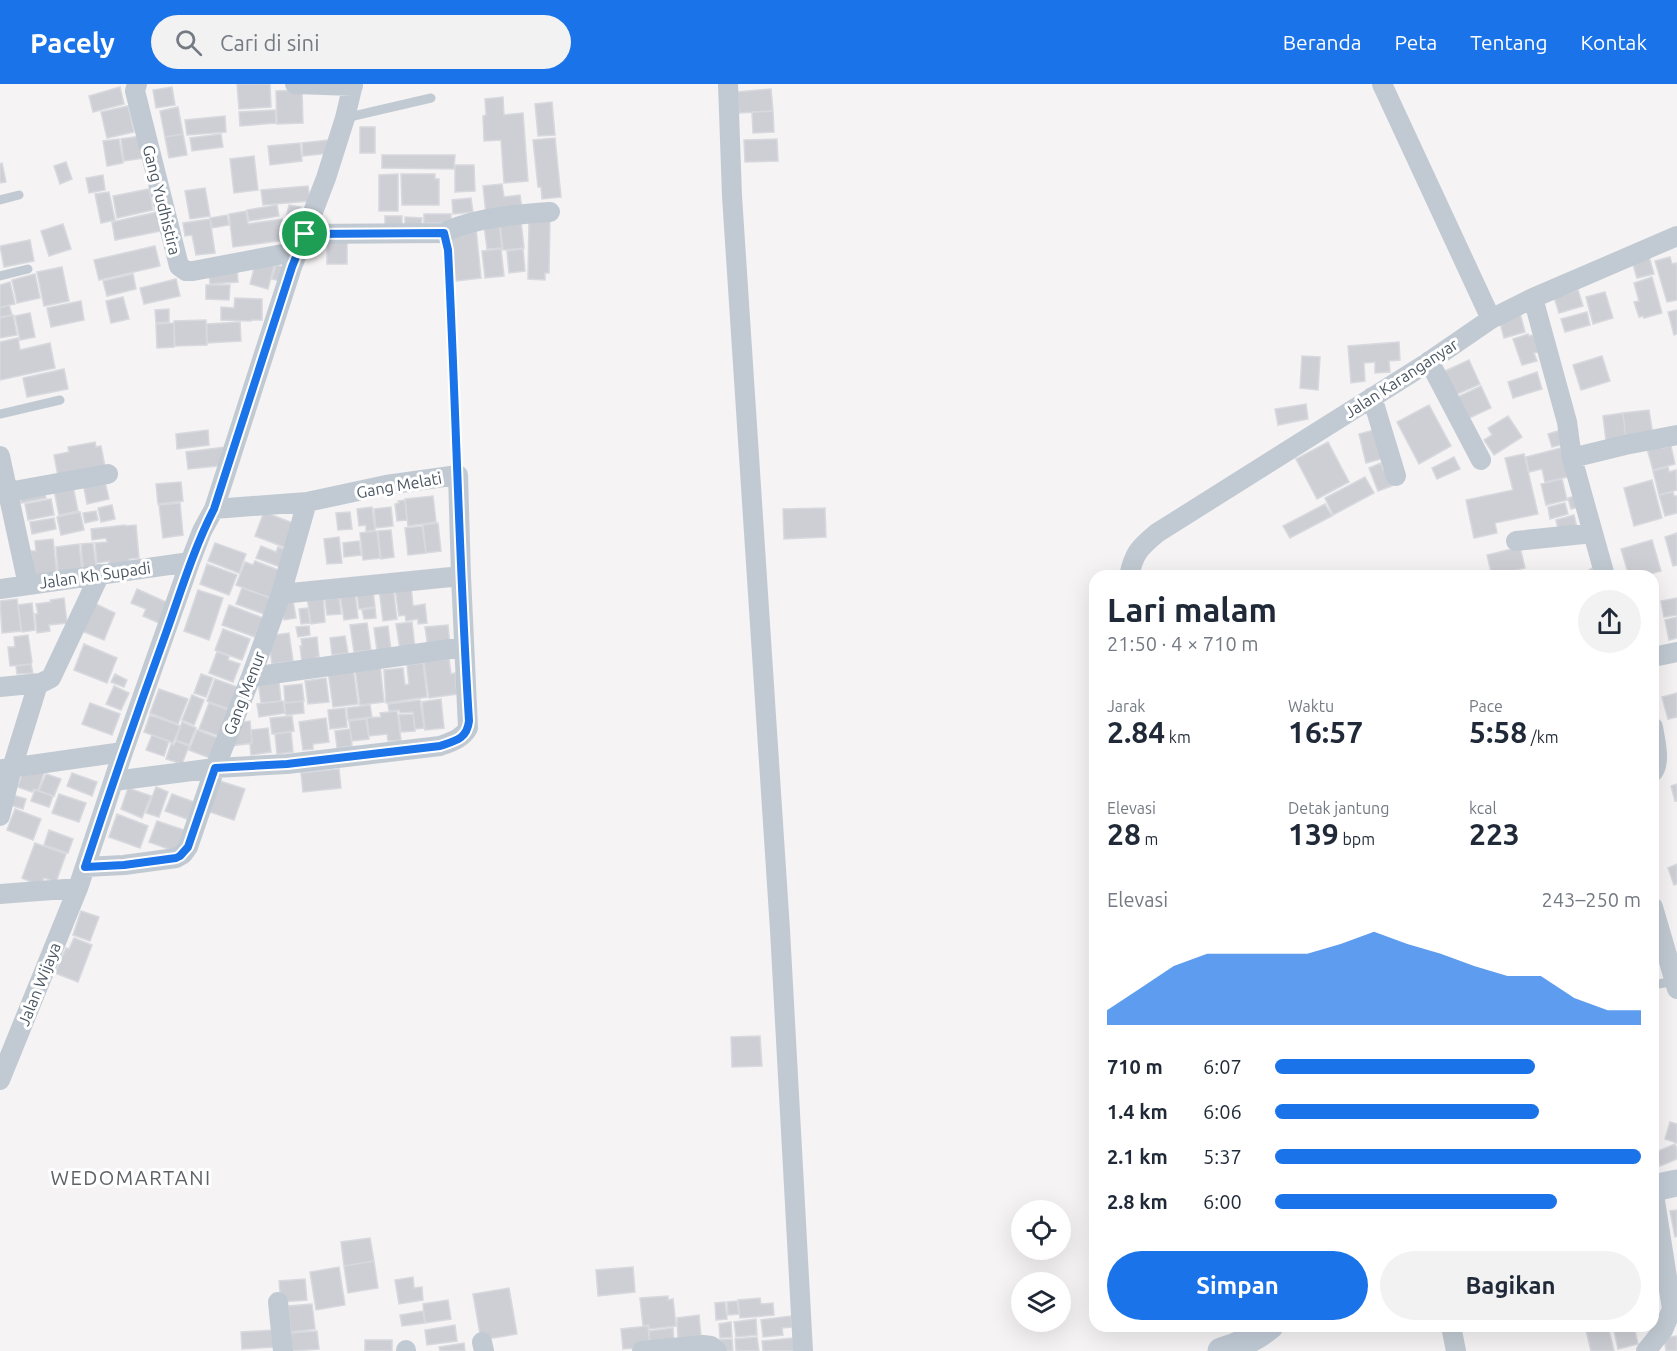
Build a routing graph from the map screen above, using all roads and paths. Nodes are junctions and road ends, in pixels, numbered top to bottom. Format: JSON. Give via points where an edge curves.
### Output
{"nodes":[{"id":1,"x":137,"y":84,"type":"edge"},
{"id":2,"x":296,"y":84,"type":"edge"},
{"id":3,"x":728,"y":84,"type":"edge"},
{"id":4,"x":1382,"y":84,"type":"edge"},
{"id":5,"x":353,"y":85,"type":"edge"},
{"id":6,"x":431,"y":98,"type":"dead end"},
{"id":7,"x":345,"y":118,"type":"junction"},
{"id":8,"x":19,"y":195,"type":"dead end"},
{"id":9,"x":0,"y":200,"type":"edge"},
{"id":10,"x":550,"y":212,"type":"dead end"},
{"id":11,"x":444,"y":233,"type":"junction"},
{"id":12,"x":1677,"y":236,"type":"edge"},
{"id":13,"x":302,"y":243,"type":"junction"},
{"id":14,"x":28,"y":269,"type":"dead end"},
{"id":15,"x":0,"y":276,"type":"edge"},
{"id":16,"x":1533,"y":298,"type":"junction"},
{"id":17,"x":1491,"y":319,"type":"junction"},
{"id":18,"x":1429,"y":361,"type":"junction"},
{"id":19,"x":1372,"y":397,"type":"junction"},
{"id":20,"x":60,"y":400,"type":"dead end"},
{"id":21,"x":0,"y":414,"type":"edge"},
{"id":22,"x":1677,"y":435,"type":"edge"},
{"id":23,"x":0,"y":456,"type":"edge"},
{"id":24,"x":1572,"y":458,"type":"junction"},
{"id":25,"x":1481,"y":460,"type":"dead end"},
{"id":26,"x":108,"y":474,"type":"dead end"},
{"id":27,"x":458,"y":475,"type":"junction"},
{"id":28,"x":1396,"y":476,"type":"dead end"},
{"id":29,"x":8,"y":492,"type":"junction"},
{"id":30,"x":307,"y":502,"type":"junction"},
{"id":31,"x":214,"y":509,"type":"junction"},
{"id":32,"x":1593,"y":533,"type":"junction"},
{"id":33,"x":1516,"y":541,"type":"dead end"},
{"id":34,"x":190,"y":562,"type":"junction"},
{"id":35,"x":1130,"y":570,"type":"edge"},
{"id":36,"x":1603,"y":570,"type":"edge"},
{"id":37,"x":99,"y":574,"type":"junction"},
{"id":38,"x":461,"y":576,"type":"junction"},
{"id":39,"x":27,"y":585,"type":"junction"},
{"id":40,"x":0,"y":589,"type":"edge"},
{"id":41,"x":280,"y":594,"type":"junction"},
{"id":42,"x":464,"y":647,"type":"junction"},
{"id":43,"x":1677,"y":652,"type":"edge"},
{"id":44,"x":1659,"y":656,"type":"edge"},
{"id":45,"x":250,"y":677,"type":"junction"},
{"id":46,"x":38,"y":684,"type":"junction"},
{"id":47,"x":0,"y":687,"type":"edge"},
{"id":48,"x":123,"y":753,"type":"junction"},
{"id":49,"x":215,"y":768,"type":"junction"},
{"id":50,"x":6,"y":769,"type":"edge"},
{"id":51,"x":114,"y":781,"type":"junction"},
{"id":52,"x":1,"y":812,"type":"edge"},
{"id":53,"x":85,"y":867,"type":"junction"},
{"id":54,"x":78,"y":888,"type":"junction"},
{"id":55,"x":0,"y":894,"type":"edge"},
{"id":56,"x":1659,"y":927,"type":"edge"},
{"id":57,"x":1659,"y":985,"type":"edge"},
{"id":58,"x":1676,"y":985,"type":"edge"},
{"id":59,"x":0,"y":1080,"type":"edge"},
{"id":60,"x":1677,"y":1182,"type":"edge"},
{"id":61,"x":1659,"y":1186,"type":"edge"},
{"id":62,"x":1659,"y":1221,"type":"edge"},
{"id":63,"x":278,"y":1302,"type":"dead end"},
{"id":64,"x":1674,"y":1303,"type":"edge"},
{"id":65,"x":1452,"y":1332,"type":"edge"},
{"id":66,"x":1263,"y":1334,"type":"edge"},
{"id":67,"x":283,"y":1351,"type":"edge"},
{"id":68,"x":642,"y":1351,"type":"edge"},
{"id":69,"x":717,"y":1351,"type":"edge"},
{"id":70,"x":803,"y":1351,"type":"edge"},
{"id":71,"x":1221,"y":1351,"type":"edge"},
{"id":72,"x":1456,"y":1351,"type":"edge"},
{"id":73,"x":1646,"y":1351,"type":"edge"}],
"edges":[{"from":1,"to":13,"type":"street","name":"Gang Yudhistira","via":[[135,91],[179,266],[186,272],[193,271]]},
{"from":2,"to":5,"type":"street"},
{"from":3,"to":70,"type":"street"},
{"from":4,"to":17,"type":"street"},
{"from":5,"to":7,"type":"street"},
{"from":6,"to":7,"type":"lane"},
{"from":7,"to":13,"type":"street"},
{"from":8,"to":9,"type":"lane"},
{"from":10,"to":11,"type":"street","via":[[463,225]]},
{"from":11,"to":13,"type":"street"},
{"from":11,"to":27,"type":"path","via":[[448,250]]},
{"from":12,"to":16,"type":"street","name":"Jalan Karanganyar"},
{"from":13,"to":31,"type":"street"},
{"from":14,"to":15,"type":"lane"},
{"from":16,"to":17,"type":"street","name":"Jalan Karanganyar"},
{"from":16,"to":24,"type":"street","via":[[1567,422]]},
{"from":17,"to":18,"type":"street","name":"Jalan Karanganyar"},
{"from":18,"to":19,"type":"street","name":"Jalan Karanganyar"},
{"from":18,"to":25,"type":"street"},
{"from":19,"to":28,"type":"street"},
{"from":19,"to":35,"type":"street","name":"Jalan Karanganyar","via":[[1157,533],[1141,546]]},
{"from":20,"to":21,"type":"lane"},
{"from":22,"to":24,"type":"street"},
{"from":23,"to":29,"type":"street"},
{"from":24,"to":32,"type":"street"},
{"from":26,"to":29,"type":"street"},
{"from":27,"to":30,"type":"street","name":"Gang Melati"},
{"from":27,"to":38,"type":"street","name":"Gang Melati"},
{"from":29,"to":39,"type":"street"},
{"from":30,"to":31,"type":"street","name":"Gang Melati"},
{"from":30,"to":41,"type":"street","name":"Gang Menur"},
{"from":31,"to":34,"type":"street"},
{"from":32,"to":33,"type":"street"},
{"from":32,"to":36,"type":"street"},
{"from":34,"to":37,"type":"street","name":"Jalan Kh Supadi"},
{"from":34,"to":48,"type":"street"},
{"from":37,"to":39,"type":"street","name":"Jalan Kh Supadi"},
{"from":37,"to":46,"type":"street","via":[[51,678]]},
{"from":38,"to":41,"type":"street"},
{"from":38,"to":42,"type":"street","name":"Gang Melati"},
{"from":39,"to":40,"type":"street","name":"Jalan Kh Supadi"},
{"from":41,"to":45,"type":"street","name":"Gang Menur"},
{"from":42,"to":45,"type":"street"},
{"from":42,"to":49,"type":"street","name":"Gang Melati","via":[[469,721],[464,735],[454,741],[440,746],[287,764]]},
{"from":43,"to":44,"type":"street"},
{"from":45,"to":49,"type":"street","name":"Gang Menur"},
{"from":46,"to":47,"type":"street"},
{"from":46,"to":50,"type":"street"},
{"from":48,"to":50,"type":"street"},
{"from":48,"to":51,"type":"street"},
{"from":49,"to":51,"type":"street","name":"Gang Melati"},
{"from":49,"to":53,"type":"street","name":"Gang Menur","via":[[188,847],[180,856]]},
{"from":50,"to":52,"type":"street"},
{"from":51,"to":53,"type":"street","name":"Jalan Wijaya"},
{"from":53,"to":54,"type":"street","name":"Jalan Wijaya"},
{"from":54,"to":55,"type":"street"},
{"from":54,"to":59,"type":"street","name":"Jalan Wijaya"},
{"from":56,"to":58,"type":"street"},
{"from":57,"to":58,"type":"lane"},
{"from":60,"to":61,"type":"main road"},
{"from":62,"to":64,"type":"street"},
{"from":63,"to":67,"type":"street"},
{"from":64,"to":73,"type":"street","via":[[1662,1330]]},
{"from":65,"to":72,"type":"street"},
{"from":66,"to":71,"type":"main road"},
{"from":68,"to":69,"type":"street","via":[[703,1345]]}]}
